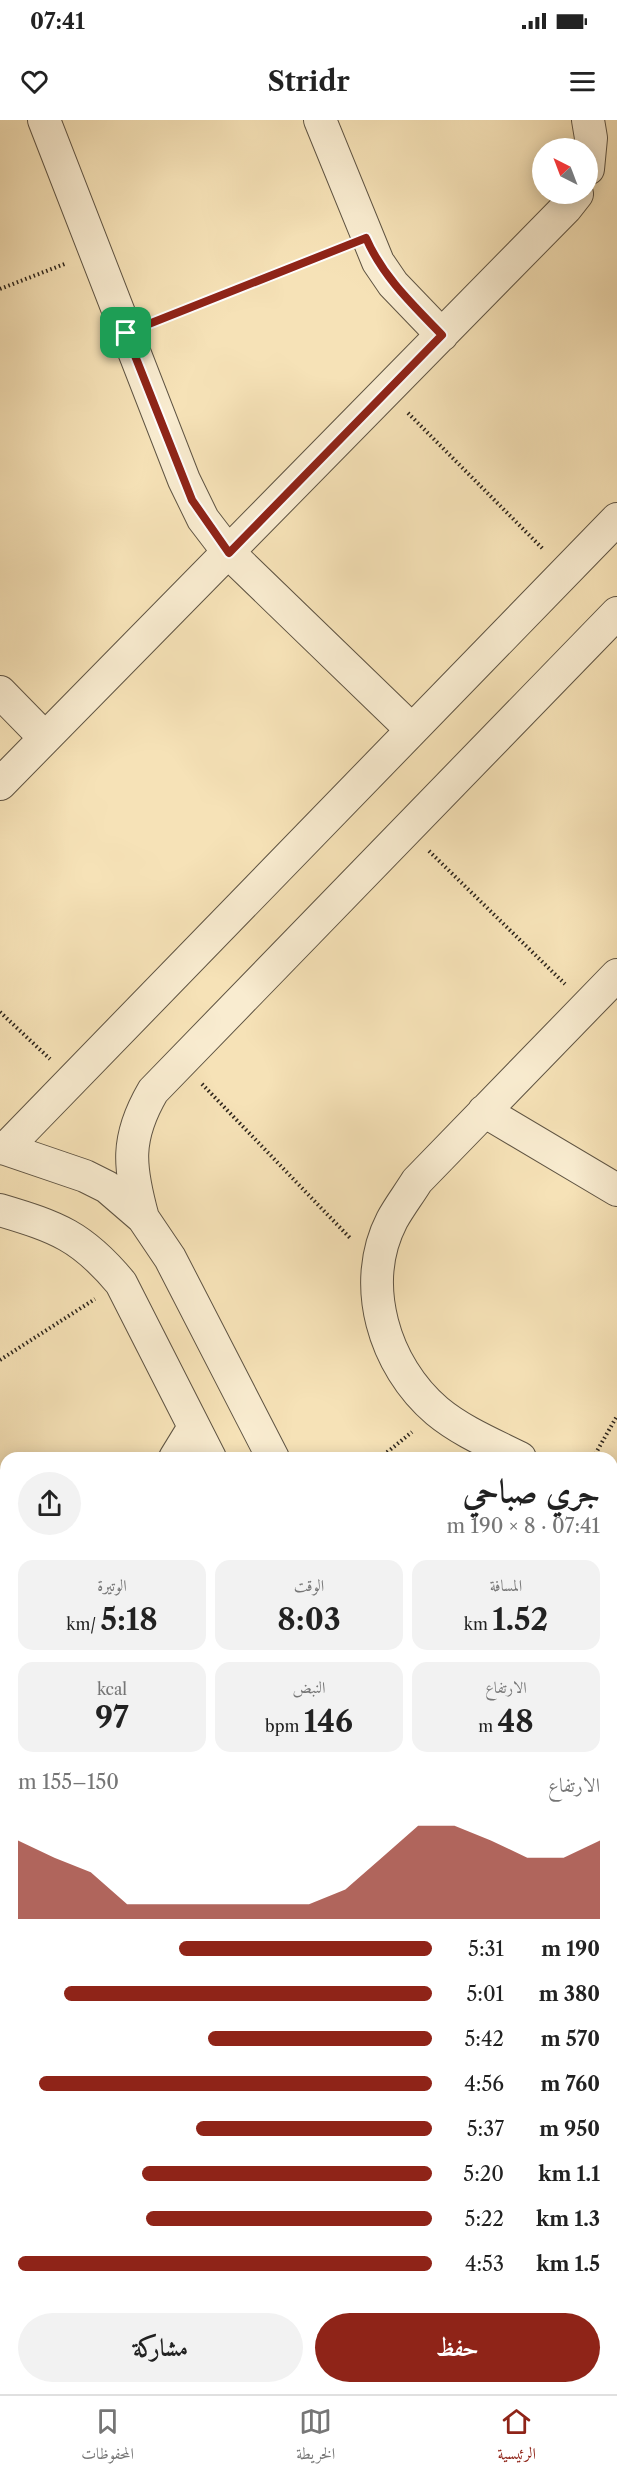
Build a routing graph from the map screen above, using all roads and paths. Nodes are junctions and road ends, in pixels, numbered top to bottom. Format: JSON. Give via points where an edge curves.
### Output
{"nodes":[{"id":1,"x":44,"y":120,"type":"edge"},
{"id":2,"x":320,"y":120,"type":"edge"},
{"id":3,"x":588,"y":120,"type":"edge"},
{"id":4,"x":591,"y":138,"type":"edge"},
{"id":5,"x":569,"y":204,"type":"edge"},
{"id":6,"x":366,"y":238,"type":"junction"},
{"id":7,"x":95,"y":252,"type":"junction"},
{"id":8,"x":0,"y":289,"type":"edge"},
{"id":9,"x":126,"y":333,"type":"junction"},
{"id":10,"x":442,"y":335,"type":"junction"},
{"id":11,"x":387,"y":392,"type":"junction"},
{"id":12,"x":617,"y":519,"type":"edge"},
{"id":13,"x":229,"y":553,"type":"junction"},
{"id":14,"x":566,"y":571,"type":"junction"},
{"id":15,"x":617,"y":613,"type":"edge"},
{"id":16,"x":0,"y":692,"type":"edge"},
{"id":17,"x":412,"y":730,"type":"junction"},
{"id":18,"x":45,"y":738,"type":"junction"},
{"id":19,"x":0,"y":784,"type":"edge"},
{"id":20,"x":407,"y":829,"type":"junction"},
{"id":21,"x":617,"y":975,"type":"edge"},
{"id":22,"x":587,"y":1006,"type":"junction"},
{"id":23,"x":0,"y":1012,"type":"edge"},
{"id":24,"x":181,"y":1062,"type":"junction"},
{"id":25,"x":72,"y":1079,"type":"junction"},
{"id":26,"x":484,"y":1111,"type":"junction"},
{"id":27,"x":2,"y":1148,"type":"edge"},
{"id":28,"x":617,"y":1190,"type":"edge"},
{"id":29,"x":0,"y":1210,"type":"edge"},
{"id":30,"x":144,"y":1218,"type":"junction"},
{"id":31,"x":378,"y":1267,"type":"junction"},
{"id":32,"x":121,"y":1283,"type":"junction"},
{"id":33,"x":0,"y":1360,"type":"edge"},
{"id":34,"x":437,"y":1411,"type":"junction"},
{"id":35,"x":617,"y":1416,"type":"edge"},
{"id":36,"x":194,"y":1427,"type":"junction"},
{"id":37,"x":179,"y":1452,"type":"edge"},
{"id":38,"x":207,"y":1452,"type":"edge"},
{"id":39,"x":270,"y":1452,"type":"edge"},
{"id":40,"x":387,"y":1452,"type":"edge"},
{"id":41,"x":509,"y":1452,"type":"edge"},
{"id":42,"x":596,"y":1452,"type":"edge"}],
"edges":[{"from":1,"to":7,"type":"street"},
{"from":2,"to":6,"type":"street"},
{"from":3,"to":4,"type":"street"},
{"from":5,"to":10,"type":"street"},
{"from":6,"to":9,"type":"path"},
{"from":6,"to":10,"type":"street","via":[[389,278]]},
{"from":7,"to":8,"type":"path"},
{"from":7,"to":9,"type":"street"},
{"from":9,"to":13,"type":"street","via":[[192,500]]},
{"from":10,"to":11,"type":"street"},
{"from":11,"to":13,"type":"street"},
{"from":11,"to":14,"type":"path"},
{"from":12,"to":14,"type":"street"},
{"from":13,"to":17,"type":"street"},
{"from":13,"to":18,"type":"street"},
{"from":14,"to":17,"type":"street"},
{"from":15,"to":20,"type":"street"},
{"from":16,"to":18,"type":"street"},
{"from":17,"to":25,"type":"street"},
{"from":18,"to":19,"type":"street"},
{"from":20,"to":22,"type":"path"},
{"from":20,"to":24,"type":"street"},
{"from":21,"to":22,"type":"street"},
{"from":22,"to":26,"type":"street"},
{"from":23,"to":25,"type":"path"},
{"from":24,"to":30,"type":"street","via":[[153,1091],[134,1133],[130,1155],[132,1178]]},
{"from":24,"to":31,"type":"path"},
{"from":25,"to":27,"type":"street"},
{"from":26,"to":28,"type":"street"},
{"from":26,"to":31,"type":"street","via":[[417,1181],[391,1222]]},
{"from":27,"to":30,"type":"street","via":[[85,1176],[106,1187]]},
{"from":29,"to":32,"type":"street","via":[[54,1227],[79,1240]]},
{"from":30,"to":39,"type":"street","via":[[170,1258]]},
{"from":31,"to":34,"type":"street","via":[[378,1308],[388,1347],[408,1382]]},
{"from":32,"to":33,"type":"path"},
{"from":32,"to":36,"type":"street"},
{"from":34,"to":40,"type":"path"},
{"from":34,"to":41,"type":"street"},
{"from":35,"to":42,"type":"path"},
{"from":36,"to":37,"type":"street"},
{"from":36,"to":38,"type":"street"}]}
